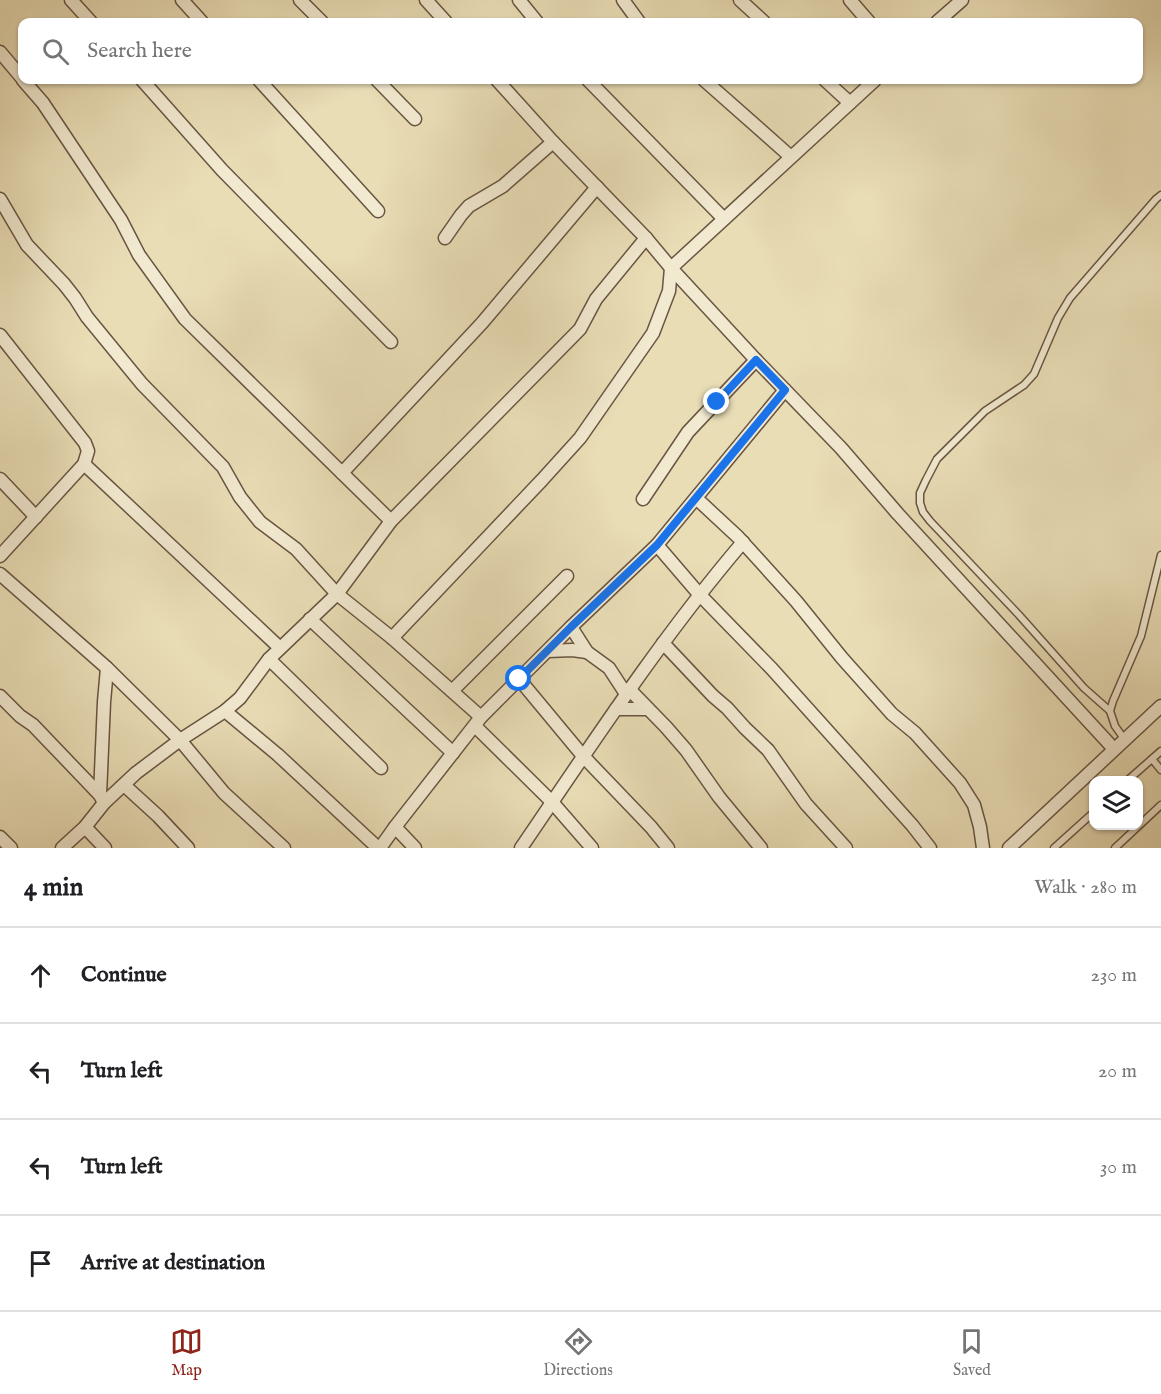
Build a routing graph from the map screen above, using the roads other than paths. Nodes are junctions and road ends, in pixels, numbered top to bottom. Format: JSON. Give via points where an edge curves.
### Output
{"nodes":[{"id":1,"x":71,"y":0,"type":"edge"},
{"id":2,"x":182,"y":0,"type":"edge"},
{"id":3,"x":300,"y":0,"type":"edge"},
{"id":4,"x":426,"y":0,"type":"edge"},
{"id":5,"x":519,"y":0,"type":"edge"},
{"id":6,"x":623,"y":0,"type":"edge"},
{"id":7,"x":740,"y":0,"type":"edge"},
{"id":8,"x":850,"y":0,"type":"edge"},
{"id":9,"x":962,"y":0,"type":"edge"},
{"id":10,"x":87,"y":18,"type":"edge"},
{"id":11,"x":198,"y":18,"type":"edge"},
{"id":12,"x":318,"y":18,"type":"edge"},
{"id":13,"x":442,"y":18,"type":"edge"},
{"id":14,"x":534,"y":18,"type":"edge"},
{"id":15,"x":636,"y":18,"type":"edge"},
{"id":16,"x":760,"y":18,"type":"edge"},
{"id":17,"x":866,"y":18,"type":"edge"},
{"id":18,"x":942,"y":18,"type":"edge"},
{"id":19,"x":0,"y":52,"type":"edge"},
{"id":20,"x":18,"y":73,"type":"edge"},
{"id":21,"x":27,"y":84,"type":"edge"},
{"id":22,"x":146,"y":84,"type":"edge"},
{"id":23,"x":263,"y":84,"type":"edge"},
{"id":24,"x":381,"y":84,"type":"edge"},
{"id":25,"x":501,"y":84,"type":"edge"},
{"id":26,"x":592,"y":84,"type":"edge"},
{"id":27,"x":709,"y":84,"type":"edge"},
{"id":28,"x":829,"y":84,"type":"edge"},
{"id":29,"x":871,"y":84,"type":"edge"},
{"id":30,"x":850,"y":103,"type":"junction"},
{"id":31,"x":415,"y":119,"type":"dead end"},
{"id":32,"x":553,"y":142,"type":"junction"},
{"id":33,"x":791,"y":157,"type":"junction"},
{"id":34,"x":597,"y":187,"type":"junction"},
{"id":35,"x":1161,"y":195,"type":"edge"},
{"id":36,"x":0,"y":199,"type":"edge"},
{"id":37,"x":378,"y":211,"type":"dead end"},
{"id":38,"x":724,"y":219,"type":"junction"},
{"id":39,"x":445,"y":238,"type":"dead end"},
{"id":40,"x":646,"y":238,"type":"junction"},
{"id":41,"x":671,"y":268,"type":"junction"},
{"id":42,"x":0,"y":335,"type":"edge"},
{"id":43,"x":391,"y":342,"type":"dead end"},
{"id":44,"x":756,"y":360,"type":"junction"},
{"id":45,"x":785,"y":390,"type":"junction"},
{"id":46,"x":84,"y":464,"type":"junction"},
{"id":47,"x":342,"y":473,"type":"junction"},
{"id":48,"x":0,"y":479,"type":"edge"},
{"id":49,"x":696,"y":498,"type":"junction"},
{"id":50,"x":643,"y":499,"type":"dead end"},
{"id":51,"x":36,"y":517,"type":"junction"},
{"id":52,"x":391,"y":521,"type":"junction"},
{"id":53,"x":743,"y":542,"type":"junction"},
{"id":54,"x":657,"y":545,"type":"junction"},
{"id":55,"x":1161,"y":555,"type":"edge"},
{"id":56,"x":0,"y":556,"type":"edge"},
{"id":57,"x":0,"y":574,"type":"edge"},
{"id":58,"x":567,"y":576,"type":"dead end"},
{"id":59,"x":337,"y":594,"type":"junction"},
{"id":60,"x":699,"y":594,"type":"junction"},
{"id":61,"x":310,"y":619,"type":"junction"},
{"id":62,"x":571,"y":627,"type":"junction"},
{"id":63,"x":392,"y":638,"type":"junction"},
{"id":64,"x":663,"y":643,"type":"junction"},
{"id":65,"x":280,"y":648,"type":"junction"},
{"id":66,"x":548,"y":651,"type":"junction"},
{"id":67,"x":586,"y":651,"type":"junction"},
{"id":68,"x":269,"y":659,"type":"junction"},
{"id":69,"x":107,"y":668,"type":"junction"},
{"id":70,"x":519,"y":679,"type":"junction"},
{"id":71,"x":452,"y":691,"type":"junction"},
{"id":72,"x":627,"y":692,"type":"junction"},
{"id":73,"x":0,"y":696,"type":"edge"},
{"id":74,"x":1161,"y":706,"type":"edge"},
{"id":75,"x":616,"y":709,"type":"junction"},
{"id":76,"x":648,"y":709,"type":"junction"},
{"id":77,"x":225,"y":711,"type":"junction"},
{"id":78,"x":1110,"y":711,"type":"junction"},
{"id":79,"x":478,"y":721,"type":"junction"},
{"id":80,"x":180,"y":740,"type":"junction"},
{"id":81,"x":1125,"y":740,"type":"junction"},
{"id":82,"x":1114,"y":749,"type":"junction"},
{"id":83,"x":1161,"y":750,"type":"edge"},
{"id":84,"x":453,"y":753,"type":"junction"},
{"id":85,"x":583,"y":756,"type":"junction"},
{"id":86,"x":1152,"y":759,"type":"junction"},
{"id":87,"x":381,"y":768,"type":"dead end"},
{"id":88,"x":1161,"y":770,"type":"edge"},
{"id":89,"x":1133,"y":776,"type":"edge"},
{"id":90,"x":124,"y":785,"type":"junction"},
{"id":91,"x":102,"y":799,"type":"junction"},
{"id":92,"x":552,"y":802,"type":"junction"},
{"id":93,"x":1161,"y":805,"type":"edge"},
{"id":94,"x":1089,"y":816,"type":"edge"},
{"id":95,"x":85,"y":827,"type":"junction"},
{"id":96,"x":395,"y":827,"type":"junction"},
{"id":97,"x":0,"y":837,"type":"edge"},
{"id":98,"x":11,"y":848,"type":"edge"},
{"id":99,"x":62,"y":848,"type":"edge"},
{"id":100,"x":105,"y":848,"type":"edge"},
{"id":101,"x":188,"y":848,"type":"edge"},
{"id":102,"x":284,"y":848,"type":"edge"},
{"id":103,"x":379,"y":848,"type":"edge"},
{"id":104,"x":415,"y":848,"type":"edge"},
{"id":105,"x":521,"y":848,"type":"edge"},
{"id":106,"x":592,"y":848,"type":"edge"},
{"id":107,"x":668,"y":848,"type":"edge"},
{"id":108,"x":761,"y":848,"type":"edge"},
{"id":109,"x":846,"y":848,"type":"edge"},
{"id":110,"x":930,"y":848,"type":"edge"},
{"id":111,"x":983,"y":848,"type":"edge"},
{"id":112,"x":1009,"y":848,"type":"edge"},
{"id":113,"x":1054,"y":848,"type":"edge"},
{"id":114,"x":1115,"y":848,"type":"edge"}],
"edges":[{"from":1,"to":10,"type":"street"},
{"from":2,"to":11,"type":"street"},
{"from":3,"to":12,"type":"street"},
{"from":4,"to":13,"type":"street"},
{"from":5,"to":14,"type":"street"},
{"from":6,"to":15,"type":"street"},
{"from":7,"to":16,"type":"street"},
{"from":8,"to":17,"type":"street"},
{"from":9,"to":18,"type":"street"},
{"from":19,"to":20,"type":"street"},
{"from":21,"to":47,"type":"street","via":[[44,103],[121,220],[139,255],[185,319]]},
{"from":22,"to":43,"type":"street","via":[[222,170]]},
{"from":23,"to":37,"type":"street"},
{"from":24,"to":31,"type":"street"},
{"from":25,"to":32,"type":"street"},
{"from":26,"to":38,"type":"street"},
{"from":27,"to":33,"type":"street"},
{"from":28,"to":30,"type":"street"},
{"from":29,"to":30,"type":"street"},
{"from":30,"to":33,"type":"street"},
{"from":32,"to":34,"type":"street"},
{"from":32,"to":39,"type":"street","via":[[503,186],[470,206]]},
{"from":33,"to":38,"type":"street"},
{"from":34,"to":40,"type":"street"},
{"from":34,"to":47,"type":"street","via":[[482,323]]},
{"from":35,"to":78,"type":"lane","via":[[1070,298],[1034,374],[985,411],[937,459],[920,493],[923,512],[930,521],[1084,688]]},
{"from":36,"to":59,"type":"street","via":[[27,245],[64,284],[142,384],[223,467],[240,497],[261,522],[296,549]]},
{"from":38,"to":41,"type":"street"},
{"from":40,"to":41,"type":"street"},
{"from":40,"to":52,"type":"street","via":[[596,299],[580,329]]},
{"from":41,"to":44,"type":"street"},
{"from":41,"to":63,"type":"street","via":[[669,291],[653,333],[580,438]]},
{"from":42,"to":46,"type":"street","via":[[85,443],[88,452]]},
{"from":44,"to":45,"type":"street"},
{"from":44,"to":50,"type":"street","via":[[688,432]]},
{"from":45,"to":49,"type":"street"},
{"from":45,"to":82,"type":"street"},
{"from":46,"to":51,"type":"street"},
{"from":46,"to":65,"type":"street"},
{"from":47,"to":52,"type":"street"},
{"from":48,"to":51,"type":"street"},
{"from":49,"to":53,"type":"street"},
{"from":49,"to":54,"type":"street"},
{"from":51,"to":56,"type":"street"},
{"from":52,"to":59,"type":"street"},
{"from":53,"to":60,"type":"street"},
{"from":53,"to":111,"type":"street","via":[[892,714],[915,733],[960,783],[974,805]]},
{"from":54,"to":60,"type":"street"},
{"from":54,"to":62,"type":"street"},
{"from":55,"to":78,"type":"lane","via":[[1141,636]]},
{"from":57,"to":69,"type":"street"},
{"from":58,"to":71,"type":"street"},
{"from":59,"to":61,"type":"street"},
{"from":59,"to":63,"type":"street"},
{"from":60,"to":64,"type":"street"},
{"from":60,"to":110,"type":"street"},
{"from":61,"to":65,"type":"street"},
{"from":61,"to":84,"type":"street"},
{"from":62,"to":66,"type":"street"},
{"from":62,"to":67,"type":"street"},
{"from":63,"to":71,"type":"street"},
{"from":64,"to":72,"type":"street"},
{"from":64,"to":109,"type":"street","via":[[768,750],[806,804]]},
{"from":65,"to":68,"type":"street"},
{"from":66,"to":67,"type":"street"},
{"from":66,"to":70,"type":"street"},
{"from":67,"to":72,"type":"street","via":[[609,668]]},
{"from":68,"to":77,"type":"street","via":[[240,698]]},
{"from":68,"to":87,"type":"street"},
{"from":69,"to":80,"type":"street"},
{"from":69,"to":91,"type":"street"},
{"from":70,"to":79,"type":"street"},
{"from":70,"to":85,"type":"street"},
{"from":71,"to":79,"type":"street"},
{"from":72,"to":75,"type":"street"},
{"from":72,"to":76,"type":"street"},
{"from":73,"to":91,"type":"street","via":[[33,725]]},
{"from":74,"to":81,"type":"street"},
{"from":75,"to":76,"type":"street"},
{"from":75,"to":85,"type":"street"},
{"from":76,"to":108,"type":"street","via":[[686,750]]},
{"from":77,"to":80,"type":"street"},
{"from":77,"to":103,"type":"street"},
{"from":78,"to":81,"type":"lane"},
{"from":79,"to":84,"type":"street"},
{"from":79,"to":92,"type":"street"},
{"from":80,"to":90,"type":"street"},
{"from":80,"to":102,"type":"street","via":[[224,793]]},
{"from":81,"to":82,"type":"street"},
{"from":82,"to":112,"type":"street"},
{"from":83,"to":86,"type":"lane"},
{"from":84,"to":96,"type":"street"},
{"from":85,"to":92,"type":"street"},
{"from":85,"to":107,"type":"street"},
{"from":86,"to":88,"type":"lane"},
{"from":86,"to":89,"type":"lane"},
{"from":90,"to":91,"type":"street"},
{"from":90,"to":101,"type":"street"},
{"from":91,"to":95,"type":"street"},
{"from":92,"to":105,"type":"street"},
{"from":92,"to":106,"type":"street"},
{"from":93,"to":114,"type":"lane"},
{"from":94,"to":113,"type":"lane"},
{"from":95,"to":99,"type":"street"},
{"from":95,"to":100,"type":"street"},
{"from":96,"to":103,"type":"street"},
{"from":96,"to":104,"type":"street"},
{"from":97,"to":98,"type":"street"}]}
